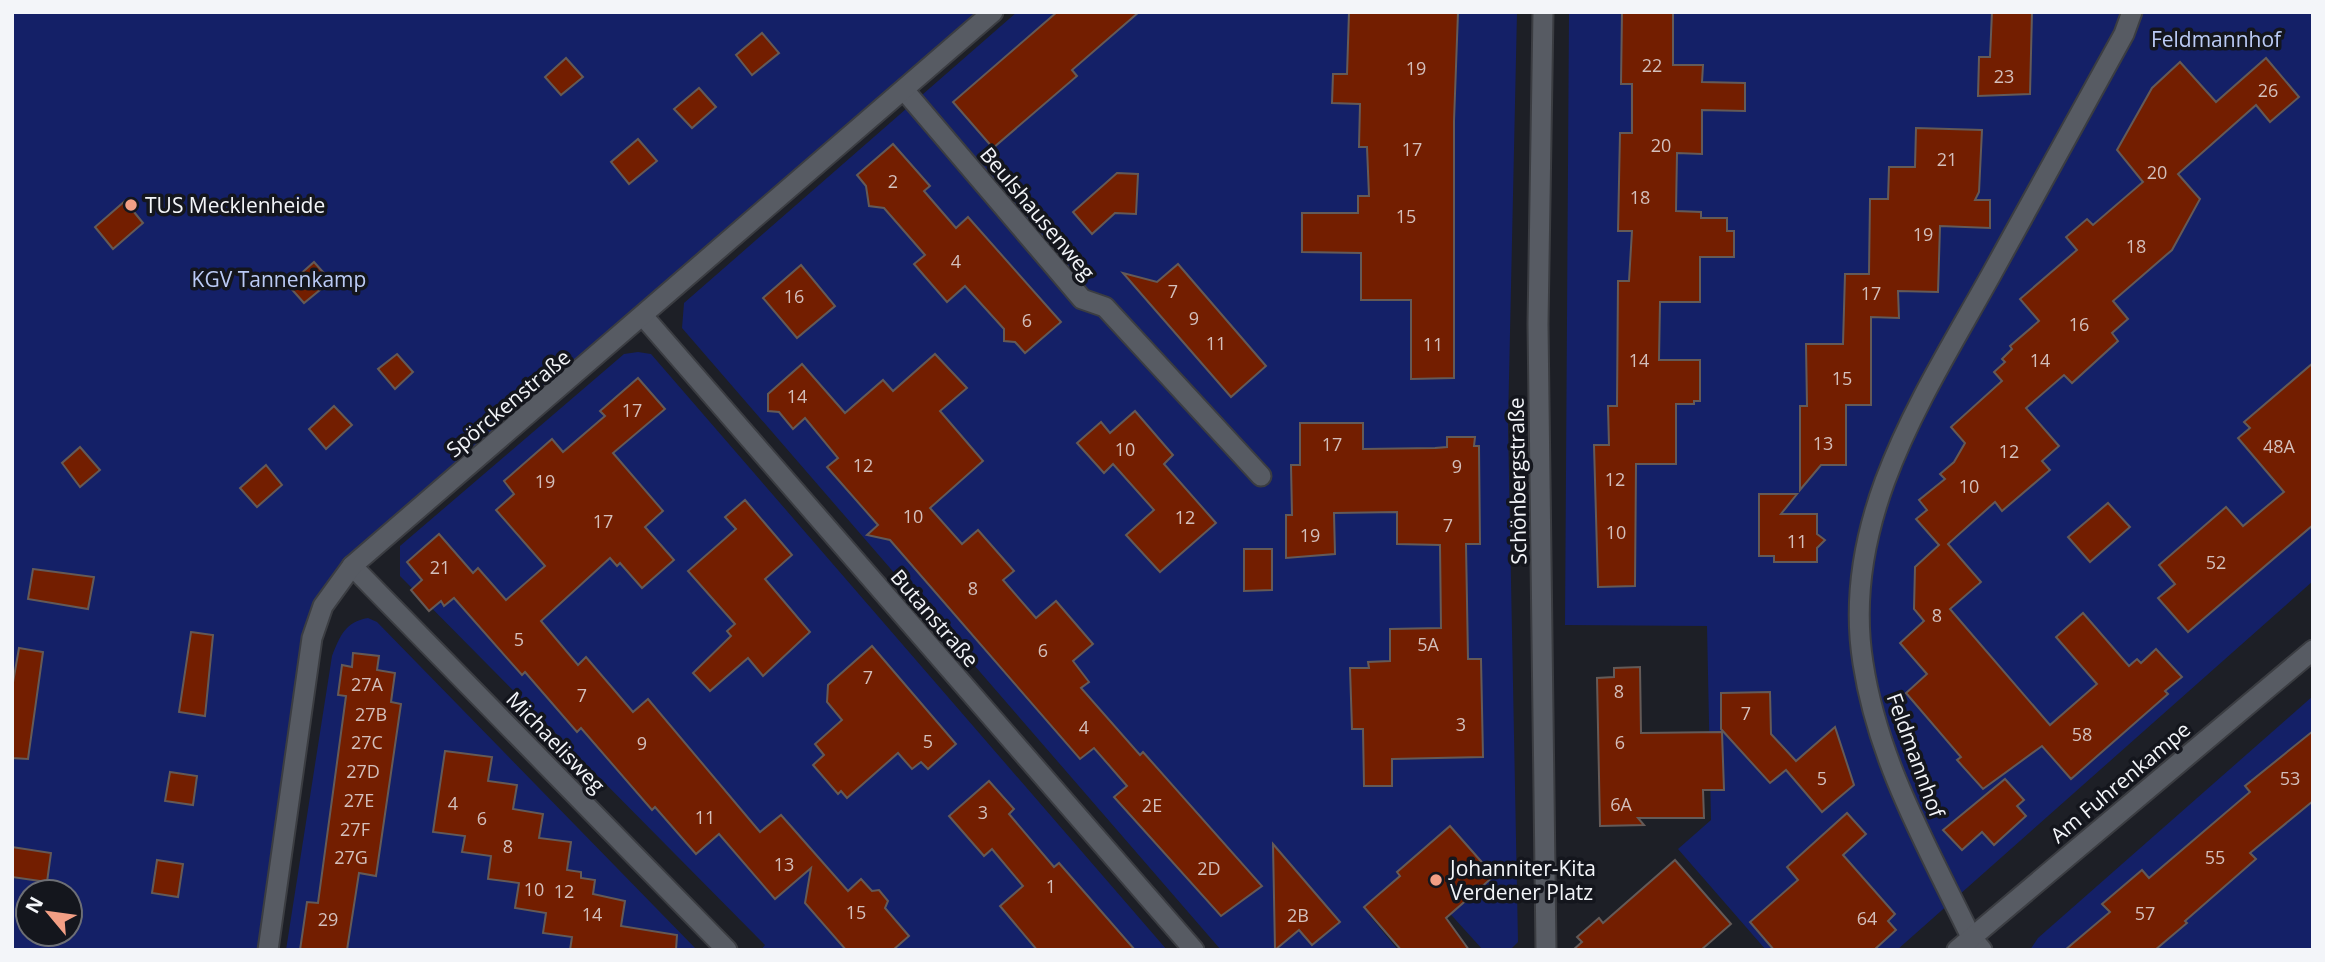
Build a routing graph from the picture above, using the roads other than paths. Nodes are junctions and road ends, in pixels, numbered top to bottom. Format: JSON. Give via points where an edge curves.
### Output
{"nodes":[{"id":1,"x":993,"y":12,"type":"edge"},
{"id":2,"x":1543,"y":12,"type":"edge"},
{"id":3,"x":2132,"y":12,"type":"edge"},
{"id":4,"x":904,"y":90,"type":"junction"},
{"id":5,"x":643,"y":316,"type":"junction"},
{"id":6,"x":1261,"y":476,"type":"dead end"},
{"id":7,"x":352,"y":566,"type":"junction"},
{"id":8,"x":2313,"y":650,"type":"edge"},
{"id":9,"x":1970,"y":946,"type":"edge"},
{"id":10,"x":268,"y":950,"type":"edge"},
{"id":11,"x":727,"y":950,"type":"edge"},
{"id":12,"x":1194,"y":950,"type":"edge"},
{"id":13,"x":1546,"y":950,"type":"edge"}],
"edges":[{"from":1,"to":4,"type":"street","name":"Spörckenstraße"},
{"from":2,"to":13,"type":"street","name":"Schönbergstraße","via":[[1538,324]]},
{"from":3,"to":9,"type":"street","name":"Feldmannhof","via":[[1924,395],[1889,465],[1870,520],[1858,593],[1863,662],[1877,727],[1906,808]]},
{"from":4,"to":5,"type":"street","name":"Spörckenstraße"},
{"from":4,"to":6,"type":"street","name":"Beulshausenweg","via":[[1082,299],[1105,307]]},
{"from":5,"to":7,"type":"street","name":"Spörckenstraße"},
{"from":5,"to":12,"type":"street","name":"Butanstraße"},
{"from":7,"to":10,"type":"street","name":"Spörckenstraße","via":[[323,606],[312,638]]},
{"from":7,"to":11,"type":"street","name":"Michaelisweg"},
{"from":8,"to":9,"type":"street","name":"Am Fuhrenkampe"}]}
